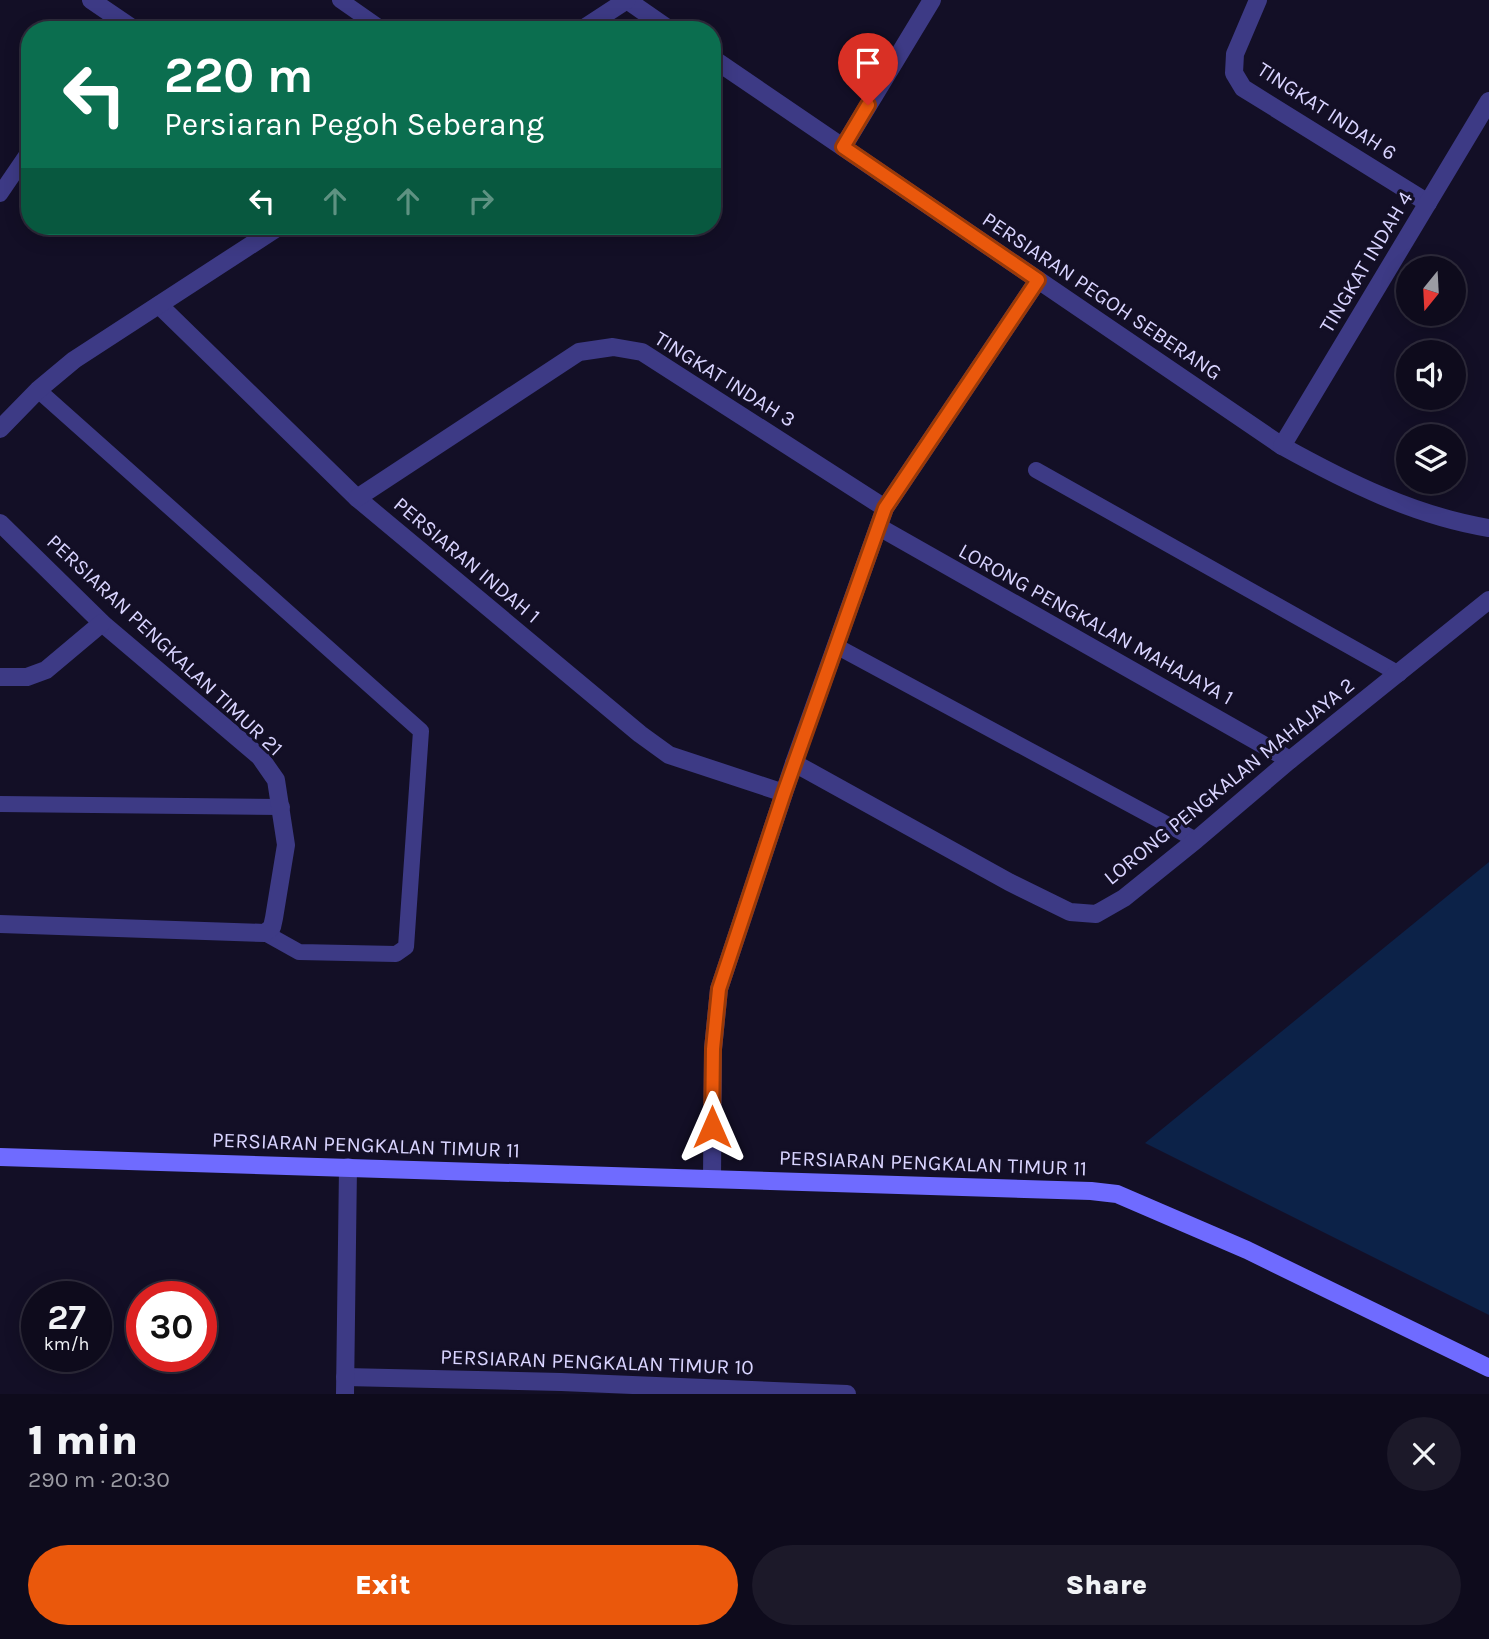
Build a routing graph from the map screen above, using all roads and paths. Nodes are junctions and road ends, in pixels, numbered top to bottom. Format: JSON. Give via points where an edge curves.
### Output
{"nodes":[{"id":1,"x":91,"y":0,"type":"edge"},
{"id":2,"x":340,"y":0,"type":"edge"},
{"id":3,"x":627,"y":0,"type":"edge"},
{"id":4,"x":932,"y":0,"type":"edge"},
{"id":5,"x":1258,"y":0,"type":"edge"},
{"id":6,"x":117,"y":21,"type":"edge"},
{"id":7,"x":370,"y":21,"type":"edge"},
{"id":8,"x":595,"y":21,"type":"edge"},
{"id":9,"x":657,"y":21,"type":"edge"},
{"id":10,"x":721,"y":64,"type":"edge"},
{"id":11,"x":1489,"y":101,"type":"edge"},
{"id":12,"x":843,"y":147,"type":"junction"},
{"id":13,"x":21,"y":163,"type":"edge"},
{"id":14,"x":0,"y":194,"type":"edge"},
{"id":15,"x":1428,"y":203,"type":"junction"},
{"id":16,"x":266,"y":235,"type":"edge"},
{"id":17,"x":1038,"y":280,"type":"junction"},
{"id":18,"x":159,"y":305,"type":"junction"},
{"id":19,"x":38,"y":390,"type":"junction"},
{"id":20,"x":0,"y":429,"type":"edge"},
{"id":21,"x":1282,"y":446,"type":"junction"},
{"id":22,"x":1036,"y":470,"type":"dead end"},
{"id":23,"x":357,"y":498,"type":"junction"},
{"id":24,"x":885,"y":508,"type":"junction"},
{"id":25,"x":0,"y":523,"type":"edge"},
{"id":26,"x":879,"y":527,"type":"junction"},
{"id":27,"x":1489,"y":528,"type":"edge"},
{"id":28,"x":1489,"y":600,"type":"edge"},
{"id":29,"x":102,"y":622,"type":"junction"},
{"id":30,"x":836,"y":646,"type":"junction"},
{"id":31,"x":1399,"y":674,"type":"junction"},
{"id":32,"x":0,"y":677,"type":"edge"},
{"id":33,"x":1290,"y":760,"type":"junction"},
{"id":34,"x":794,"y":763,"type":"junction"},
{"id":35,"x":784,"y":793,"type":"junction"},
{"id":36,"x":0,"y":804,"type":"edge"},
{"id":37,"x":282,"y":807,"type":"junction"},
{"id":38,"x":1196,"y":840,"type":"junction"},
{"id":39,"x":0,"y":924,"type":"edge"},
{"id":40,"x":265,"y":933,"type":"junction"},
{"id":41,"x":0,"y":1157,"type":"edge"},
{"id":42,"x":348,"y":1167,"type":"junction"},
{"id":43,"x":712,"y":1179,"type":"junction"},
{"id":44,"x":1489,"y":1368,"type":"edge"},
{"id":45,"x":345,"y":1386,"type":"edge"},
{"id":46,"x":561,"y":1388,"type":"edge"},
{"id":47,"x":847,"y":1394,"type":"edge"}],
"edges":[{"from":1,"to":6,"type":"street"},
{"from":2,"to":7,"type":"lane"},
{"from":3,"to":8,"type":"street"},
{"from":3,"to":9,"type":"street"},
{"from":4,"to":12,"type":"street"},
{"from":5,"to":15,"type":"street","name":"TINGKAT INDAH 6","via":[[1236,54],[1234,73],[1243,88]]},
{"from":10,"to":12,"type":"street","name":"PERSIARAN PEGOH SEBERANG"},
{"from":11,"to":15,"type":"street","name":"TINGKAT INDAH 4"},
{"from":12,"to":17,"type":"street","name":"PERSIARAN PEGOH SEBERANG"},
{"from":13,"to":14,"type":"lane"},
{"from":15,"to":21,"type":"street","name":"TINGKAT INDAH 4"},
{"from":16,"to":18,"type":"street"},
{"from":17,"to":21,"type":"street","name":"PERSIARAN PEGOH SEBERANG"},
{"from":17,"to":24,"type":"street"},
{"from":18,"to":19,"type":"street","via":[[74,360]]},
{"from":18,"to":23,"type":"street","name":"PERSIARAN INDAH 1"},
{"from":19,"to":20,"type":"street"},
{"from":19,"to":40,"type":"lane","via":[[421,731],[406,947],[396,954],[299,952]]},
{"from":21,"to":27,"type":"street","name":"PERSIARAN PEGOH SEBERANG","via":[[1405,506]]},
{"from":22,"to":31,"type":"lane"},
{"from":23,"to":24,"type":"street","name":"TINGKAT INDAH 3","via":[[579,352],[613,347],[642,352]]},
{"from":23,"to":35,"type":"street","name":"PERSIARAN INDAH 1","via":[[669,755]]},
{"from":24,"to":26,"type":"street"},
{"from":25,"to":29,"type":"street","name":"PERSIARAN PENGKALAN TIMUR 21"},
{"from":26,"to":30,"type":"street"},
{"from":26,"to":33,"type":"street","name":"LORONG PENGKALAN MAHAJAYA 1"},
{"from":28,"to":31,"type":"street","name":"LORONG PENGKALAN MAHAJAYA 2"},
{"from":29,"to":32,"type":"street","via":[[46,670],[27,677]]},
{"from":29,"to":37,"type":"street","name":"PERSIARAN PENGKALAN TIMUR 21","via":[[260,757],[276,780]]},
{"from":30,"to":34,"type":"street"},
{"from":30,"to":38,"type":"lane"},
{"from":31,"to":33,"type":"street","name":"LORONG PENGKALAN MAHAJAYA 2"},
{"from":33,"to":38,"type":"street","name":"LORONG PENGKALAN MAHAJAYA 2"},
{"from":34,"to":35,"type":"street"},
{"from":34,"to":38,"type":"street","name":"LORONG PENGKALAN MAHAJAYA 2","via":[[1070,912],[1096,914],[1124,898]]},
{"from":35,"to":43,"type":"street","via":[[719,989],[713,1049]]},
{"from":36,"to":37,"type":"lane"},
{"from":37,"to":40,"type":"street","name":"PERSIARAN PENGKALAN TIMUR 21","via":[[286,845],[272,927]]},
{"from":39,"to":40,"type":"street"},
{"from":41,"to":42,"type":"street","name":"PERSIARAN PENGKALAN TIMUR 11"},
{"from":42,"to":43,"type":"street","name":"PERSIARAN PENGKALAN TIMUR 11"},
{"from":42,"to":45,"type":"street"},
{"from":43,"to":44,"type":"street","name":"PERSIARAN PENGKALAN TIMUR 11","via":[[1117,1194],[1247,1250]]},
{"from":45,"to":46,"type":"street","name":"PERSIARAN PENGKALAN TIMUR 10"},
{"from":46,"to":47,"type":"street","name":"PERSIARAN PENGKALAN TIMUR 10"}]}
